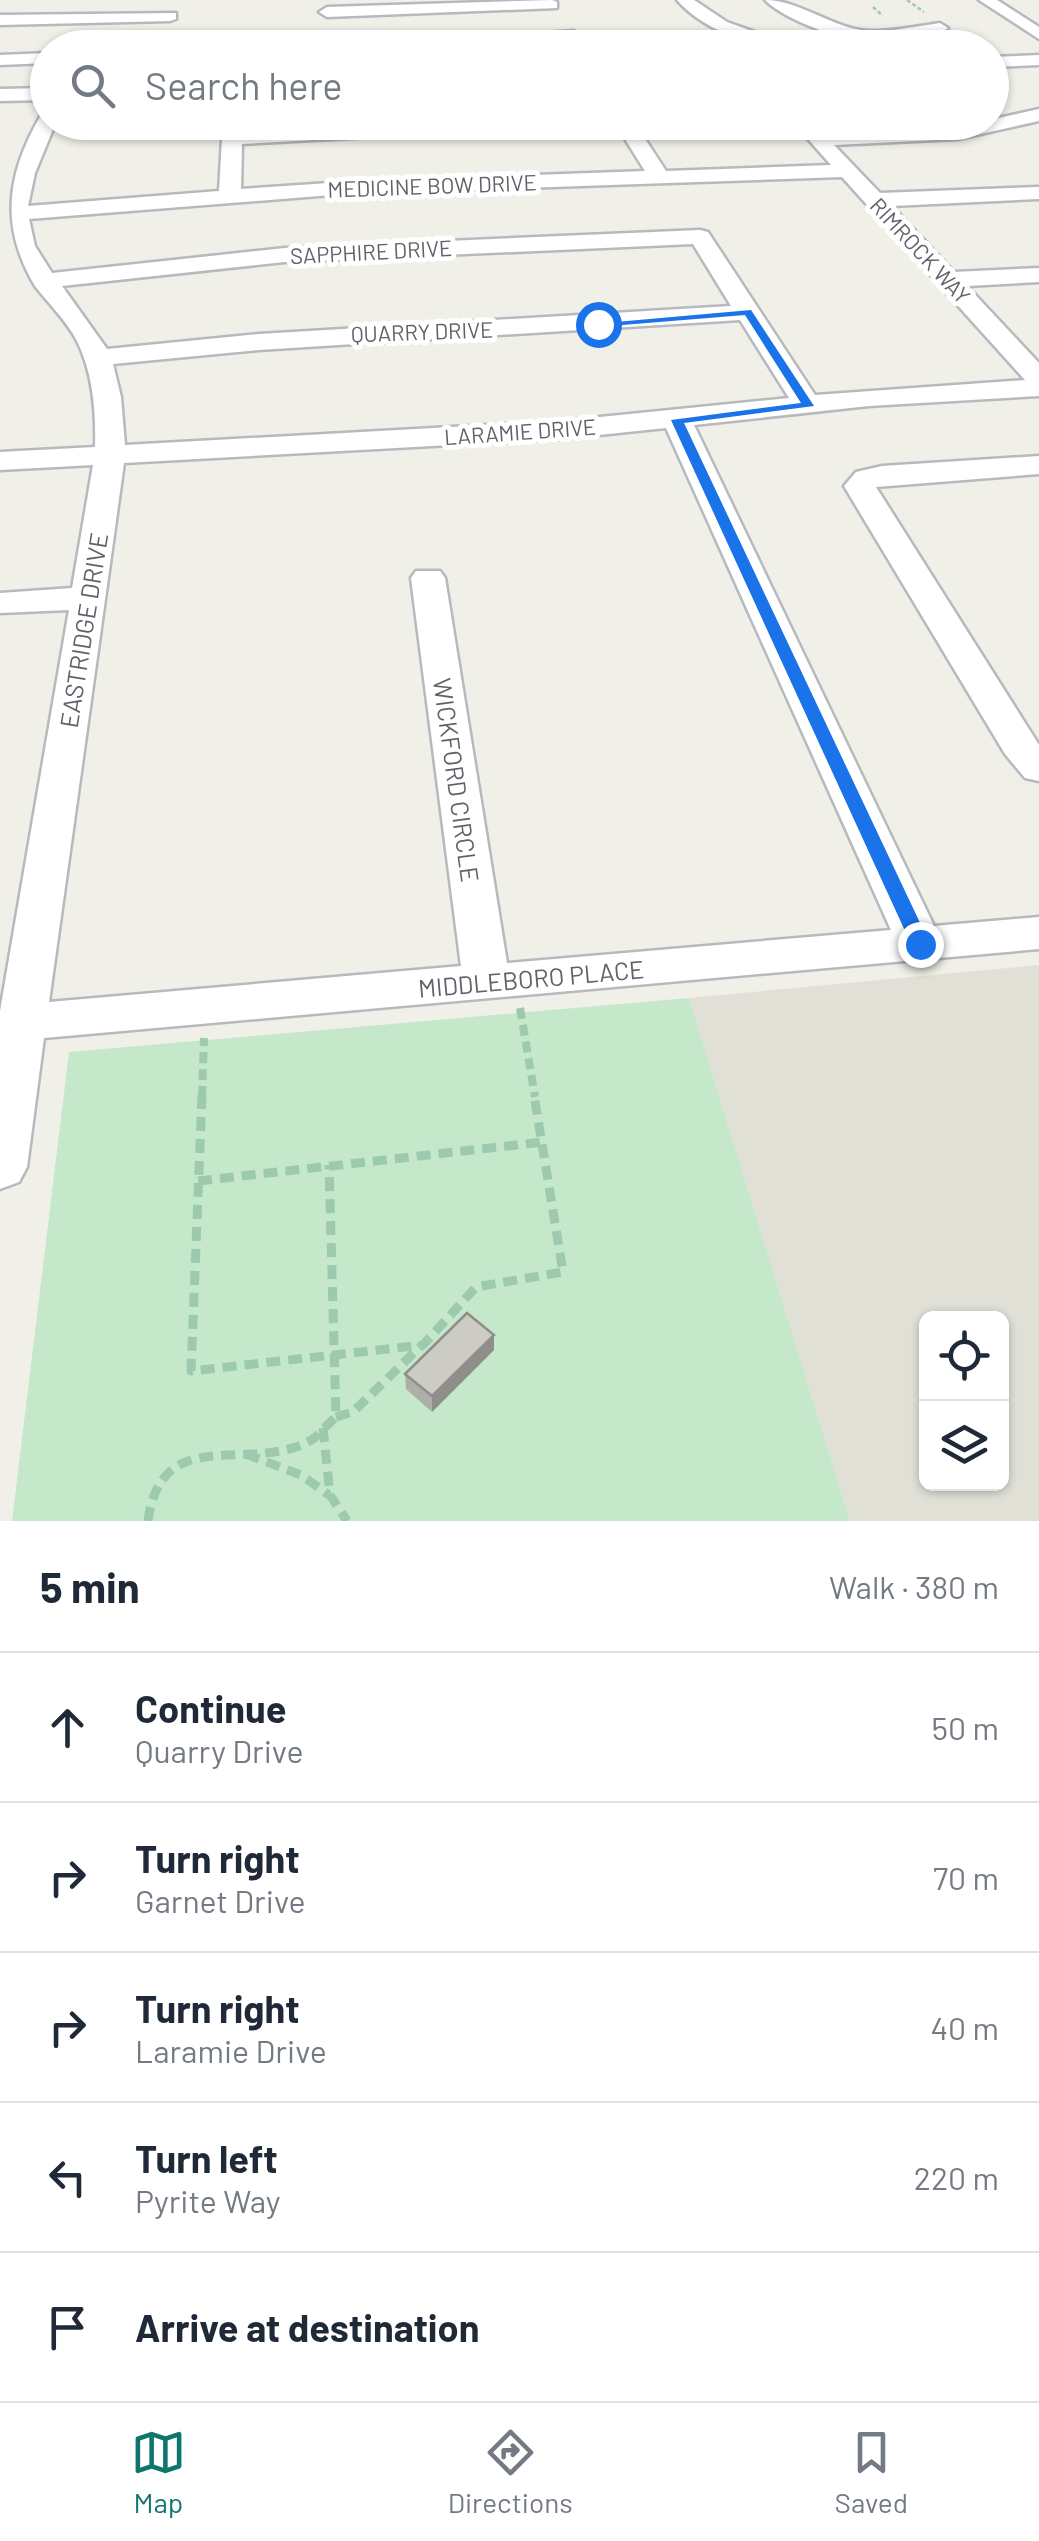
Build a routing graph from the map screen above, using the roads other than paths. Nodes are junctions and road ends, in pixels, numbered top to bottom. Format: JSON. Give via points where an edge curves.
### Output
{"nodes":[{"id":1,"x":685,"y":0,"type":"edge"},
{"id":2,"x":773,"y":0,"type":"edge"},
{"id":3,"x":987,"y":0,"type":"edge"},
{"id":4,"x":551,"y":2,"type":"edge"},
{"id":5,"x":327,"y":12,"type":"dead end"},
{"id":6,"x":170,"y":16,"type":"dead end"},
{"id":7,"x":0,"y":20,"type":"edge"},
{"id":8,"x":940,"y":28,"type":"dead end"},
{"id":9,"x":570,"y":30,"type":"edge"},
{"id":10,"x":733,"y":30,"type":"edge"},
{"id":11,"x":849,"y":30,"type":"edge"},
{"id":12,"x":922,"y":30,"type":"edge"},
{"id":13,"x":1039,"y":34,"type":"edge"},
{"id":14,"x":30,"y":59,"type":"edge"},
{"id":15,"x":0,"y":60,"type":"edge"},
{"id":16,"x":1039,"y":60,"type":"edge"},
{"id":17,"x":1009,"y":61,"type":"edge"},
{"id":18,"x":30,"y":94,"type":"edge"},
{"id":19,"x":0,"y":95,"type":"edge"},
{"id":20,"x":1039,"y":116,"type":"edge"},
{"id":21,"x":1009,"y":121,"type":"edge"},
{"id":22,"x":232,"y":140,"type":"edge"},
{"id":23,"x":635,"y":140,"type":"edge"},
{"id":24,"x":818,"y":140,"type":"edge"},
{"id":25,"x":16,"y":156,"type":"edge"},
{"id":26,"x":847,"y":171,"type":"junction"},
{"id":27,"x":658,"y":177,"type":"junction"},
{"id":28,"x":1039,"y":193,"type":"edge"},
{"id":29,"x":230,"y":195,"type":"junction"},
{"id":30,"x":874,"y":200,"type":"junction"},
{"id":31,"x":18,"y":212,"type":"junction"},
{"id":32,"x":1039,"y":275,"type":"edge"},
{"id":33,"x":948,"y":280,"type":"junction"},
{"id":34,"x":44,"y":281,"type":"junction"},
{"id":35,"x":748,"y":312,"type":"junction"},
{"id":36,"x":97,"y":358,"type":"junction"},
{"id":37,"x":1039,"y":378,"type":"edge"},
{"id":38,"x":1039,"y":388,"type":"edge"},
{"id":39,"x":808,"y":406,"type":"junction"},
{"id":40,"x":677,"y":420,"type":"junction"},
{"id":41,"x":110,"y":455,"type":"junction"},
{"id":42,"x":0,"y":461,"type":"edge"},
{"id":43,"x":1039,"y":465,"type":"edge"},
{"id":44,"x":428,"y":578,"type":"dead end"},
{"id":45,"x":88,"y":598,"type":"junction"},
{"id":46,"x":0,"y":602,"type":"edge"},
{"id":47,"x":1039,"y":769,"type":"edge"},
{"id":48,"x":1039,"y":933,"type":"edge"},
{"id":49,"x":920,"y":944,"type":"junction"},
{"id":50,"x":503,"y":994,"type":"junction"},
{"id":51,"x":22,"y":1022,"type":"junction"},
{"id":52,"x":0,"y":1167,"type":"edge"}],
"edges":[{"from":1,"to":10,"type":"street"},
{"from":2,"to":11,"type":"street","via":[[794,14]]},
{"from":3,"to":13,"type":"street"},
{"from":4,"to":5,"type":"street"},
{"from":4,"to":9,"type":"street"},
{"from":6,"to":7,"type":"street"},
{"from":8,"to":12,"type":"street"},
{"from":14,"to":15,"type":"street"},
{"from":16,"to":17,"type":"street"},
{"from":18,"to":19,"type":"street"},
{"from":20,"to":21,"type":"street"},
{"from":22,"to":29,"type":"street"},
{"from":23,"to":27,"type":"street"},
{"from":24,"to":26,"type":"street","name":"RIMROCK WAY"},
{"from":25,"to":31,"type":"street","name":"EASTRIDGE DRIVE"},
{"from":26,"to":27,"type":"street","name":"MEDICINE BOW DRIVE"},
{"from":26,"to":30,"type":"street","name":"RIMROCK WAY"},
{"from":27,"to":29,"type":"street","name":"MEDICINE BOW DRIVE"},
{"from":28,"to":30,"type":"street"},
{"from":29,"to":31,"type":"street","name":"MEDICINE BOW DRIVE"},
{"from":30,"to":33,"type":"street","name":"RIMROCK WAY"},
{"from":31,"to":34,"type":"street","name":"EASTRIDGE DRIVE","via":[[22,244]]},
{"from":32,"to":33,"type":"street"},
{"from":33,"to":37,"type":"street","name":"RIMROCK WAY"},
{"from":34,"to":35,"type":"street","name":"SAPPHIRE DRIVE","via":[[285,254],[700,237]]},
{"from":34,"to":36,"type":"street","name":"EASTRIDGE DRIVE"},
{"from":35,"to":36,"type":"street","name":"QUARRY DRIVE","via":[[296,337]]},
{"from":35,"to":39,"type":"street"},
{"from":36,"to":41,"type":"street","name":"EASTRIDGE DRIVE"},
{"from":38,"to":39,"type":"street","name":"LARAMIE DRIVE"},
{"from":39,"to":40,"type":"street","name":"LARAMIE DRIVE"},
{"from":40,"to":41,"type":"street","name":"LARAMIE DRIVE"},
{"from":40,"to":49,"type":"street"},
{"from":41,"to":42,"type":"street","name":"LARAMIE DRIVE"},
{"from":41,"to":45,"type":"street","name":"EASTRIDGE DRIVE"},
{"from":43,"to":47,"type":"street","via":[[882,475],[860,486]]},
{"from":44,"to":50,"type":"street","name":"WICKFORD CIRCLE"},
{"from":45,"to":46,"type":"street"},
{"from":45,"to":51,"type":"street","name":"EASTRIDGE DRIVE"},
{"from":48,"to":49,"type":"street","name":"MIDDLEBORO PLACE"},
{"from":49,"to":50,"type":"street","name":"MIDDLEBORO PLACE"},
{"from":50,"to":51,"type":"street","name":"MIDDLEBORO PLACE"},
{"from":51,"to":52,"type":"street","name":"EASTRIDGE DRIVE"}]}
